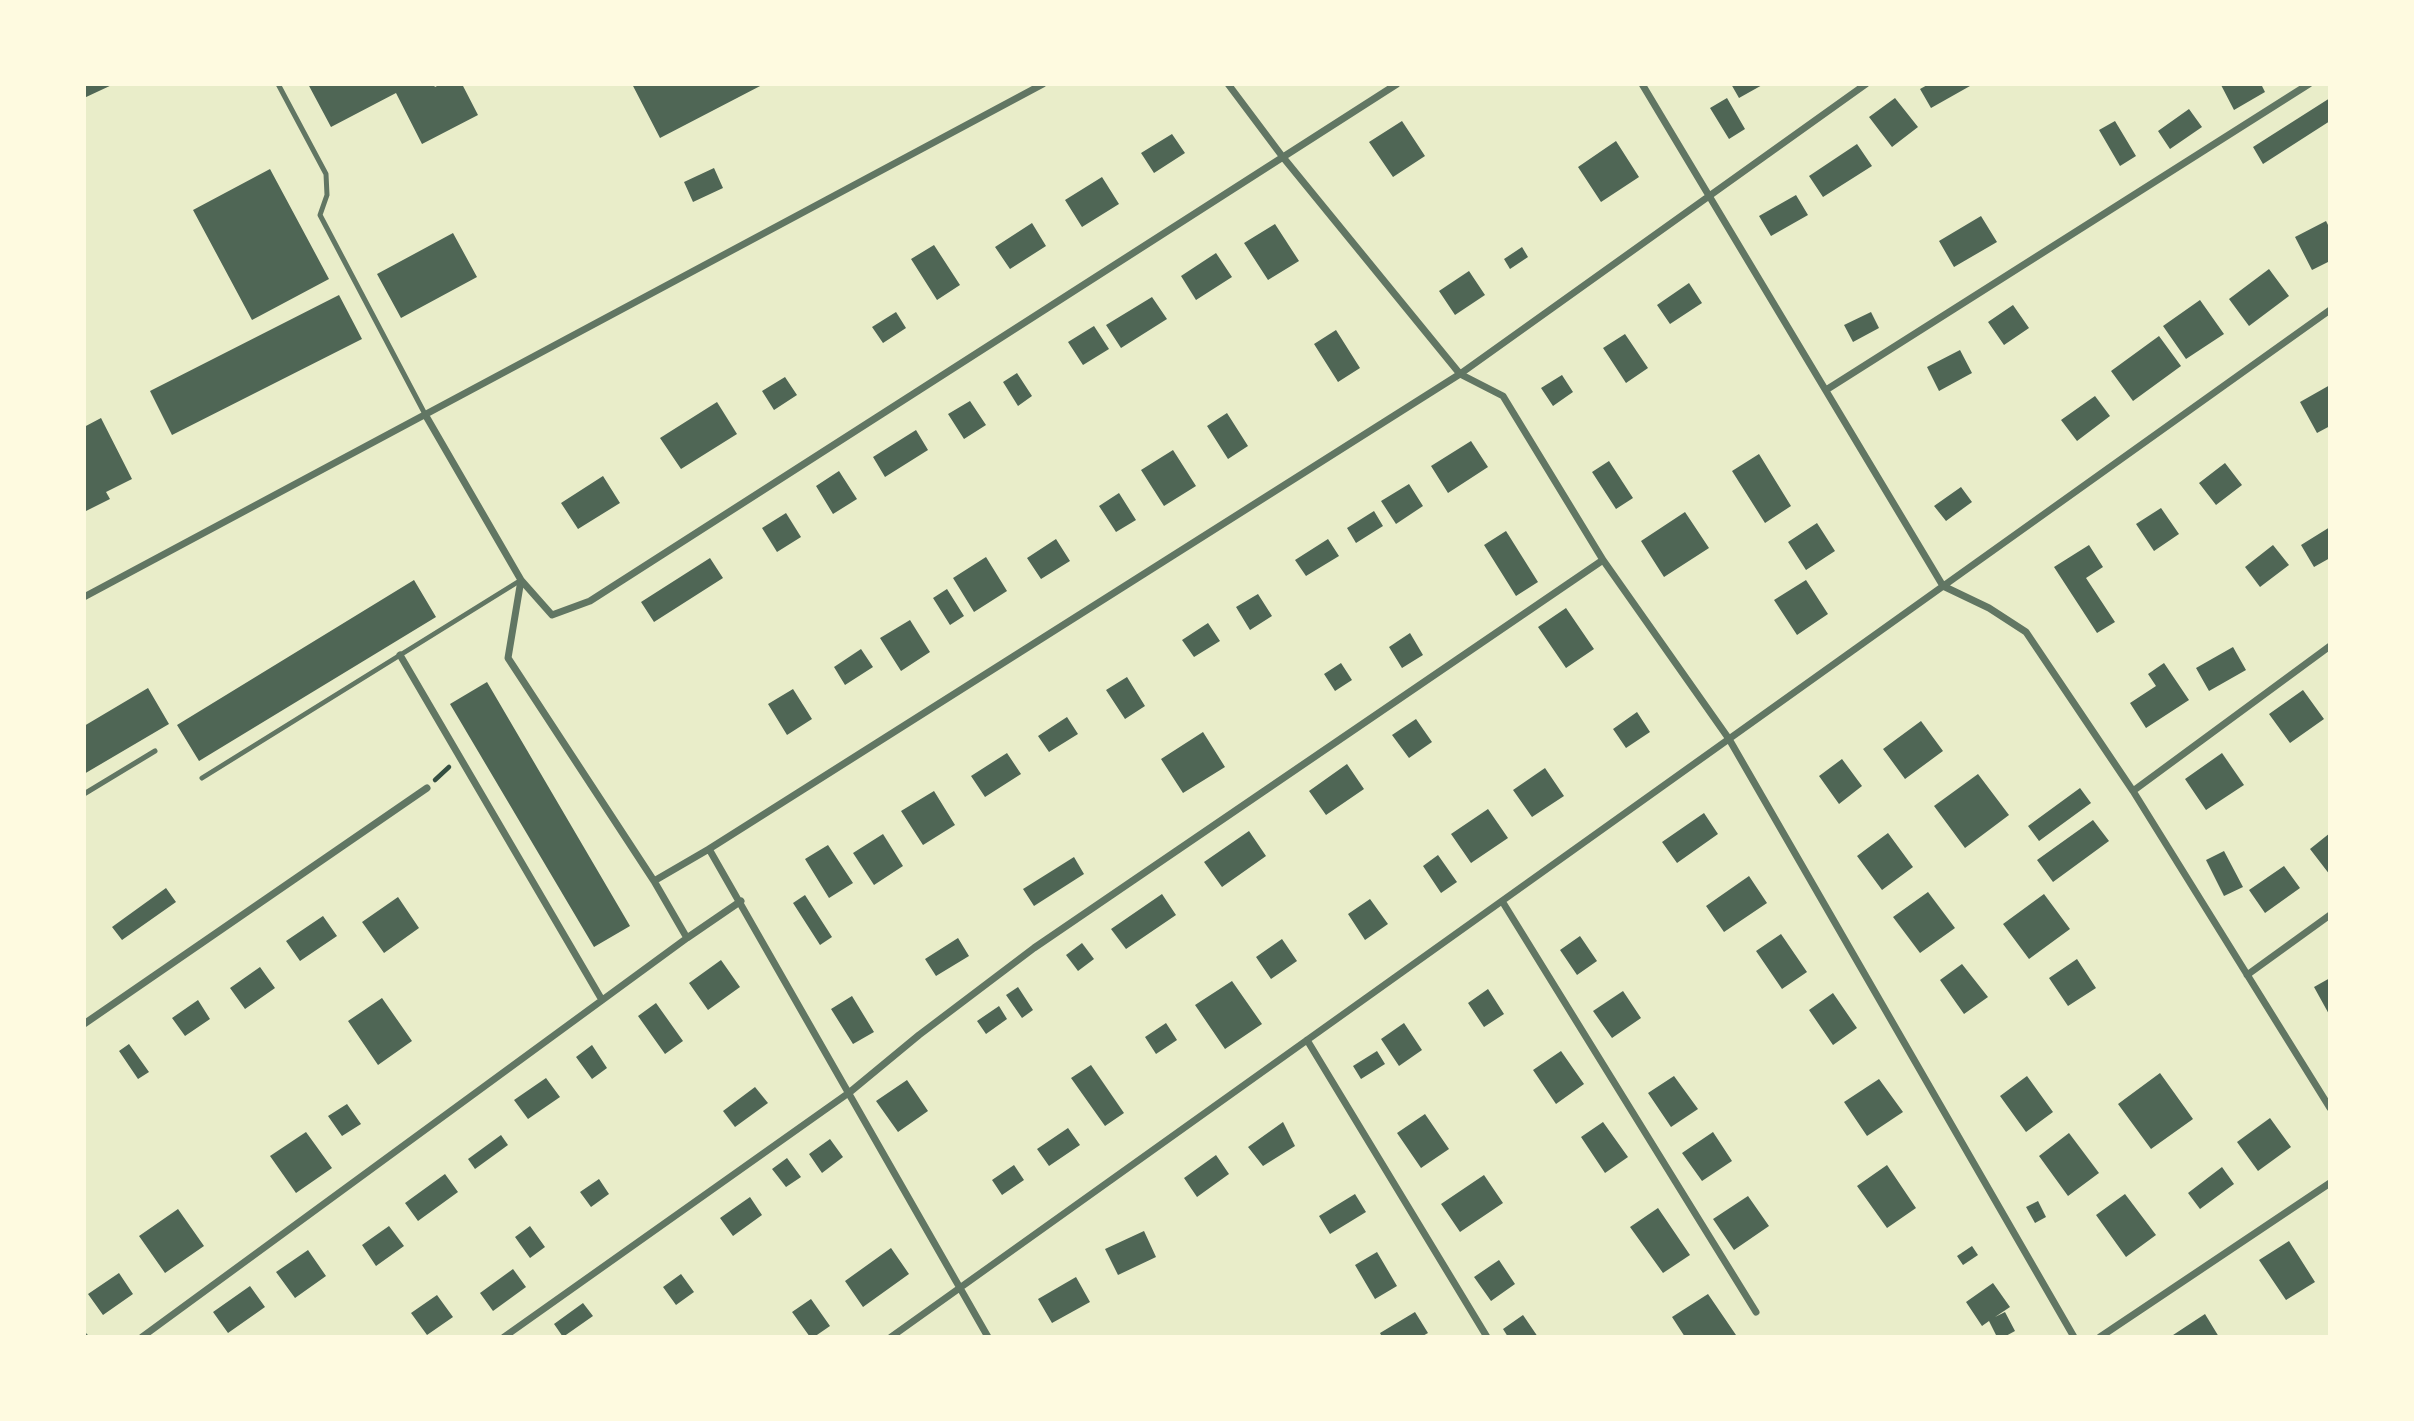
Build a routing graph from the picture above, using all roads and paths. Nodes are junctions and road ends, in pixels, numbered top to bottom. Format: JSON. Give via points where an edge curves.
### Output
{"nodes":[{"id":1,"x":278,"y":84,"type":"edge"},
{"id":2,"x":1043,"y":84,"type":"edge"},
{"id":3,"x":1228,"y":84,"type":"edge"},
{"id":4,"x":1397,"y":84,"type":"edge"},
{"id":5,"x":1642,"y":84,"type":"edge"},
{"id":6,"x":1866,"y":84,"type":"edge"},
{"id":7,"x":2309,"y":84,"type":"edge"},
{"id":8,"x":1282,"y":156,"type":"junction"},
{"id":9,"x":1708,"y":195,"type":"junction"},
{"id":10,"x":2330,"y":310,"type":"edge"},
{"id":11,"x":1460,"y":374,"type":"junction"},
{"id":12,"x":1826,"y":390,"type":"junction"},
{"id":13,"x":426,"y":416,"type":"junction"},
{"id":14,"x":1603,"y":560,"type":"junction"},
{"id":15,"x":521,"y":580,"type":"junction"},
{"id":16,"x":1943,"y":586,"type":"junction"},
{"id":17,"x":84,"y":597,"type":"edge"},
{"id":18,"x":2330,"y":646,"type":"edge"},
{"id":19,"x":400,"y":655,"type":"junction"},
{"id":20,"x":1729,"y":739,"type":"junction"},
{"id":21,"x":155,"y":751,"type":"dead end"},
{"id":22,"x":459,"y":757,"type":"junction"},
{"id":23,"x":202,"y":778,"type":"dead end"},
{"id":24,"x":427,"y":788,"type":"joint"},
{"id":25,"x":2133,"y":792,"type":"junction"},
{"id":26,"x":84,"y":794,"type":"edge"},
{"id":27,"x":709,"y":849,"type":"junction"},
{"id":28,"x":654,"y":881,"type":"junction"},
{"id":29,"x":741,"y":901,"type":"junction"},
{"id":30,"x":1502,"y":901,"type":"junction"},
{"id":31,"x":2330,"y":915,"type":"edge"},
{"id":32,"x":687,"y":937,"type":"junction"},
{"id":33,"x":2247,"y":975,"type":"junction"},
{"id":34,"x":602,"y":1000,"type":"junction"},
{"id":35,"x":84,"y":1024,"type":"edge"},
{"id":36,"x":1307,"y":1040,"type":"junction"},
{"id":37,"x":850,"y":1092,"type":"junction"},
{"id":38,"x":2330,"y":1108,"type":"edge"},
{"id":39,"x":2330,"y":1183,"type":"edge"},
{"id":40,"x":959,"y":1288,"type":"junction"},
{"id":41,"x":1756,"y":1312,"type":"dead end"},
{"id":42,"x":1486,"y":1335,"type":"edge"},
{"id":43,"x":142,"y":1337,"type":"edge"},
{"id":44,"x":504,"y":1337,"type":"edge"},
{"id":45,"x":891,"y":1337,"type":"edge"},
{"id":46,"x":988,"y":1337,"type":"edge"},
{"id":47,"x":1477,"y":1337,"type":"edge"},
{"id":48,"x":2074,"y":1337,"type":"edge"},
{"id":49,"x":2100,"y":1337,"type":"edge"}],
"edges":[{"from":1,"to":13,"type":"lane","via":[[326,174],[327,195],[320,215]]},
{"from":2,"to":13,"type":"street"},
{"from":3,"to":8,"type":"street"},
{"from":4,"to":8,"type":"street"},
{"from":5,"to":9,"type":"street"},
{"from":6,"to":9,"type":"street"},
{"from":7,"to":12,"type":"street"},
{"from":8,"to":11,"type":"street"},
{"from":8,"to":15,"type":"street","via":[[590,601],[552,614]]},
{"from":9,"to":11,"type":"street"},
{"from":9,"to":12,"type":"street"},
{"from":10,"to":16,"type":"street"},
{"from":11,"to":14,"type":"street","via":[[1503,396]]},
{"from":11,"to":27,"type":"street"},
{"from":12,"to":16,"type":"street"},
{"from":13,"to":15,"type":"street"},
{"from":13,"to":17,"type":"street"},
{"from":14,"to":20,"type":"street"},
{"from":14,"to":37,"type":"street","via":[[1034,948]]},
{"from":15,"to":19,"type":"lane"},
{"from":15,"to":28,"type":"street","via":[[508,657]]},
{"from":16,"to":20,"type":"street"},
{"from":16,"to":25,"type":"street","via":[[2026,632]]},
{"from":18,"to":25,"type":"street"},
{"from":19,"to":22,"type":"street"},
{"from":19,"to":23,"type":"lane"},
{"from":20,"to":30,"type":"street"},
{"from":20,"to":48,"type":"street"},
{"from":21,"to":26,"type":"lane"},
{"from":22,"to":24,"type":"path"},
{"from":22,"to":34,"type":"street"},
{"from":24,"to":35,"type":"street"},
{"from":25,"to":33,"type":"street"},
{"from":27,"to":28,"type":"street"},
{"from":27,"to":29,"type":"street"},
{"from":28,"to":32,"type":"street"},
{"from":29,"to":32,"type":"street"},
{"from":29,"to":37,"type":"street"},
{"from":30,"to":36,"type":"street"},
{"from":30,"to":41,"type":"street"},
{"from":31,"to":33,"type":"street"},
{"from":32,"to":34,"type":"street"},
{"from":33,"to":38,"type":"street"},
{"from":34,"to":43,"type":"street"},
{"from":36,"to":40,"type":"street"},
{"from":36,"to":42,"type":"street"},
{"from":37,"to":40,"type":"street"},
{"from":37,"to":44,"type":"street"},
{"from":39,"to":49,"type":"street"},
{"from":40,"to":45,"type":"street"},
{"from":40,"to":46,"type":"street"},
{"from":42,"to":47,"type":"street"}]}
